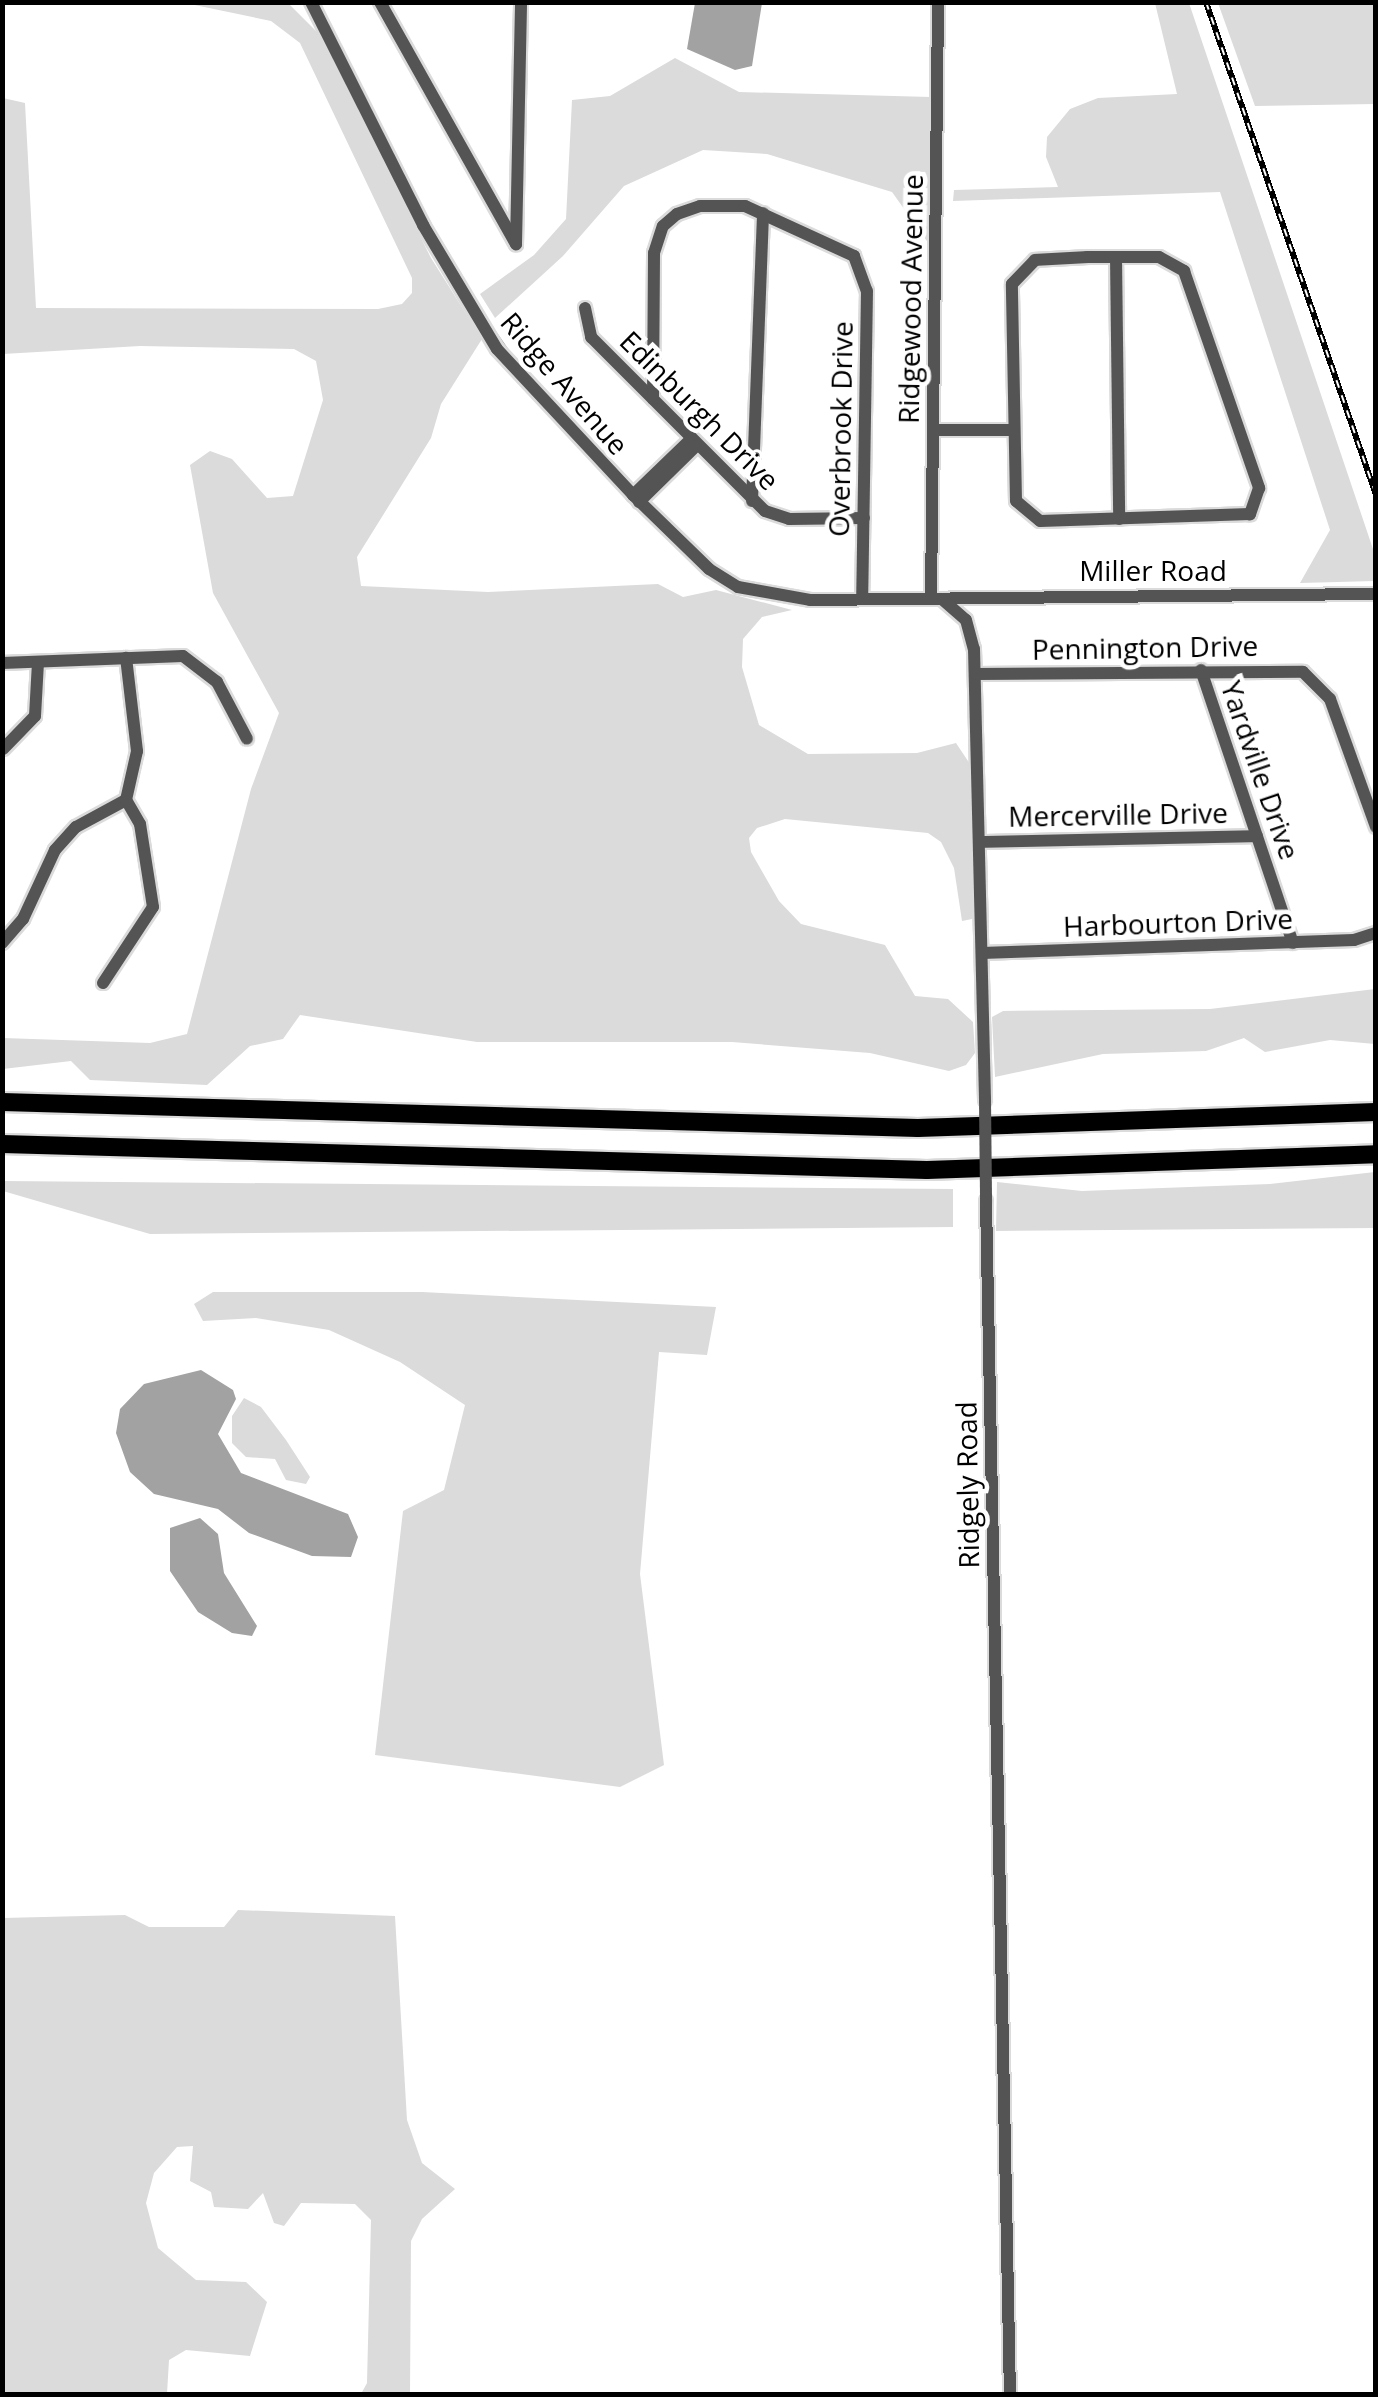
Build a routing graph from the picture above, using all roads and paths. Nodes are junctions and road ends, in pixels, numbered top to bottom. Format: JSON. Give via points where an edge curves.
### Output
{"nodes":[{"id":1,"x":310,"y":2,"type":"edge"},
{"id":2,"x":380,"y":2,"type":"edge"},
{"id":3,"x":521,"y":2,"type":"edge"},
{"id":4,"x":938,"y":2,"type":"edge"},
{"id":5,"x":764,"y":212,"type":"junction"},
{"id":6,"x":1116,"y":257,"type":"junction"},
{"id":7,"x":584,"y":308,"type":"dead end"},
{"id":8,"x":654,"y":399,"type":"junction"},
{"id":9,"x":933,"y":430,"type":"junction"},
{"id":10,"x":1013,"y":430,"type":"junction"},
{"id":11,"x":694,"y":443,"type":"junction"},
{"id":12,"x":636,"y":498,"type":"junction"},
{"id":13,"x":752,"y":500,"type":"junction"},
{"id":14,"x":864,"y":518,"type":"junction"},
{"id":15,"x":1119,"y":519,"type":"junction"},
{"id":16,"x":1376,"y":594,"type":"edge"},
{"id":17,"x":931,"y":596,"type":"junction"},
{"id":18,"x":862,"y":599,"type":"junction"},
{"id":19,"x":126,"y":658,"type":"junction"},
{"id":20,"x":38,"y":662,"type":"junction"},
{"id":21,"x":2,"y":663,"type":"edge"},
{"id":22,"x":1201,"y":670,"type":"junction"},
{"id":23,"x":976,"y":674,"type":"junction"},
{"id":24,"x":248,"y":739,"type":"dead end"},
{"id":25,"x":3,"y":750,"type":"edge"},
{"id":26,"x":126,"y":800,"type":"junction"},
{"id":27,"x":1376,"y":827,"type":"edge"},
{"id":28,"x":1257,"y":836,"type":"junction"},
{"id":29,"x":980,"y":842,"type":"junction"},
{"id":30,"x":1376,"y":932,"type":"edge"},
{"id":31,"x":2,"y":943,"type":"edge"},
{"id":32,"x":1293,"y":943,"type":"junction"},
{"id":33,"x":982,"y":954,"type":"junction"},
{"id":34,"x":103,"y":983,"type":"dead end"},
{"id":35,"x":2,"y":1102,"type":"edge"},
{"id":36,"x":1376,"y":1112,"type":"edge"},
{"id":37,"x":2,"y":1144,"type":"edge"},
{"id":38,"x":1376,"y":1154,"type":"edge"},
{"id":39,"x":1010,"y":2394,"type":"edge"}],
"edges":[{"from":1,"to":12,"type":"street","name":"Ridge Avenue","via":[[482,327],[526,386]]},
{"from":2,"to":3,"type":"street","via":[[516,244]]},
{"from":4,"to":9,"type":"street","name":"Ridgewood Avenue"},
{"from":5,"to":8,"type":"street","via":[[700,206],[663,226],[654,253]]},
{"from":5,"to":13,"type":"street"},
{"from":5,"to":14,"type":"street","name":"Overbrook Drive","via":[[837,244],[858,262],[867,292]]},
{"from":6,"to":10,"type":"street","via":[[1034,260],[1015,276]]},
{"from":6,"to":15,"type":"street"},
{"from":6,"to":15,"type":"street","via":[[1159,257],[1184,271],[1259,488],[1260,511],[1240,518]]},
{"from":7,"to":8,"type":"street","name":"Edinburgh Drive","via":[[591,337]]},
{"from":8,"to":11,"type":"street","name":"Edinburgh Drive"},
{"from":9,"to":10,"type":"street"},
{"from":9,"to":17,"type":"street","name":"Ridgewood Avenue"},
{"from":10,"to":15,"type":"street","via":[[1020,514]]},
{"from":11,"to":12,"type":"street"},
{"from":11,"to":13,"type":"street","name":"Edinburgh Drive"},
{"from":12,"to":18,"type":"street","name":"Ridge Avenue","via":[[709,569],[738,587],[773,598]]},
{"from":13,"to":14,"type":"street","name":"Edinburgh Drive","via":[[789,519]]},
{"from":14,"to":18,"type":"street","name":"Overbrook Drive"},
{"from":16,"to":17,"type":"street","name":"Miller Road"},
{"from":17,"to":18,"type":"street","name":"Ridge Avenue"},
{"from":17,"to":23,"type":"street","name":"Ridgely Road","via":[[955,606],[966,620]]},
{"from":19,"to":20,"type":"street"},
{"from":19,"to":24,"type":"street","via":[[156,653],[198,662],[217,682]]},
{"from":19,"to":26,"type":"street","via":[[137,752]]},
{"from":20,"to":21,"type":"street"},
{"from":20,"to":25,"type":"street","via":[[36,716]]},
{"from":22,"to":23,"type":"street","name":"Pennington Drive"},
{"from":22,"to":27,"type":"street","name":"Pennington Drive","via":[[1289,670],[1313,677],[1330,700]]},
{"from":22,"to":28,"type":"street","name":"Yardville Drive"},
{"from":23,"to":29,"type":"street","name":"Ridgely Road"},
{"from":26,"to":31,"type":"street","via":[[76,827],[55,850],[23,919]]},
{"from":26,"to":34,"type":"street","via":[[140,824],[153,907]]},
{"from":28,"to":29,"type":"street","name":"Mercerville Drive"},
{"from":28,"to":32,"type":"street","name":"Yardville Drive"},
{"from":29,"to":33,"type":"street","name":"Ridgely Road"},
{"from":30,"to":32,"type":"street","name":"Harbourton Drive"},
{"from":32,"to":33,"type":"street","name":"Harbourton Drive"},
{"from":33,"to":39,"type":"street","name":"Ridgely Road","bridge":true},
{"from":35,"to":36,"type":"highway","via":[[918,1128]]},
{"from":37,"to":38,"type":"highway","via":[[927,1170]]}]}
